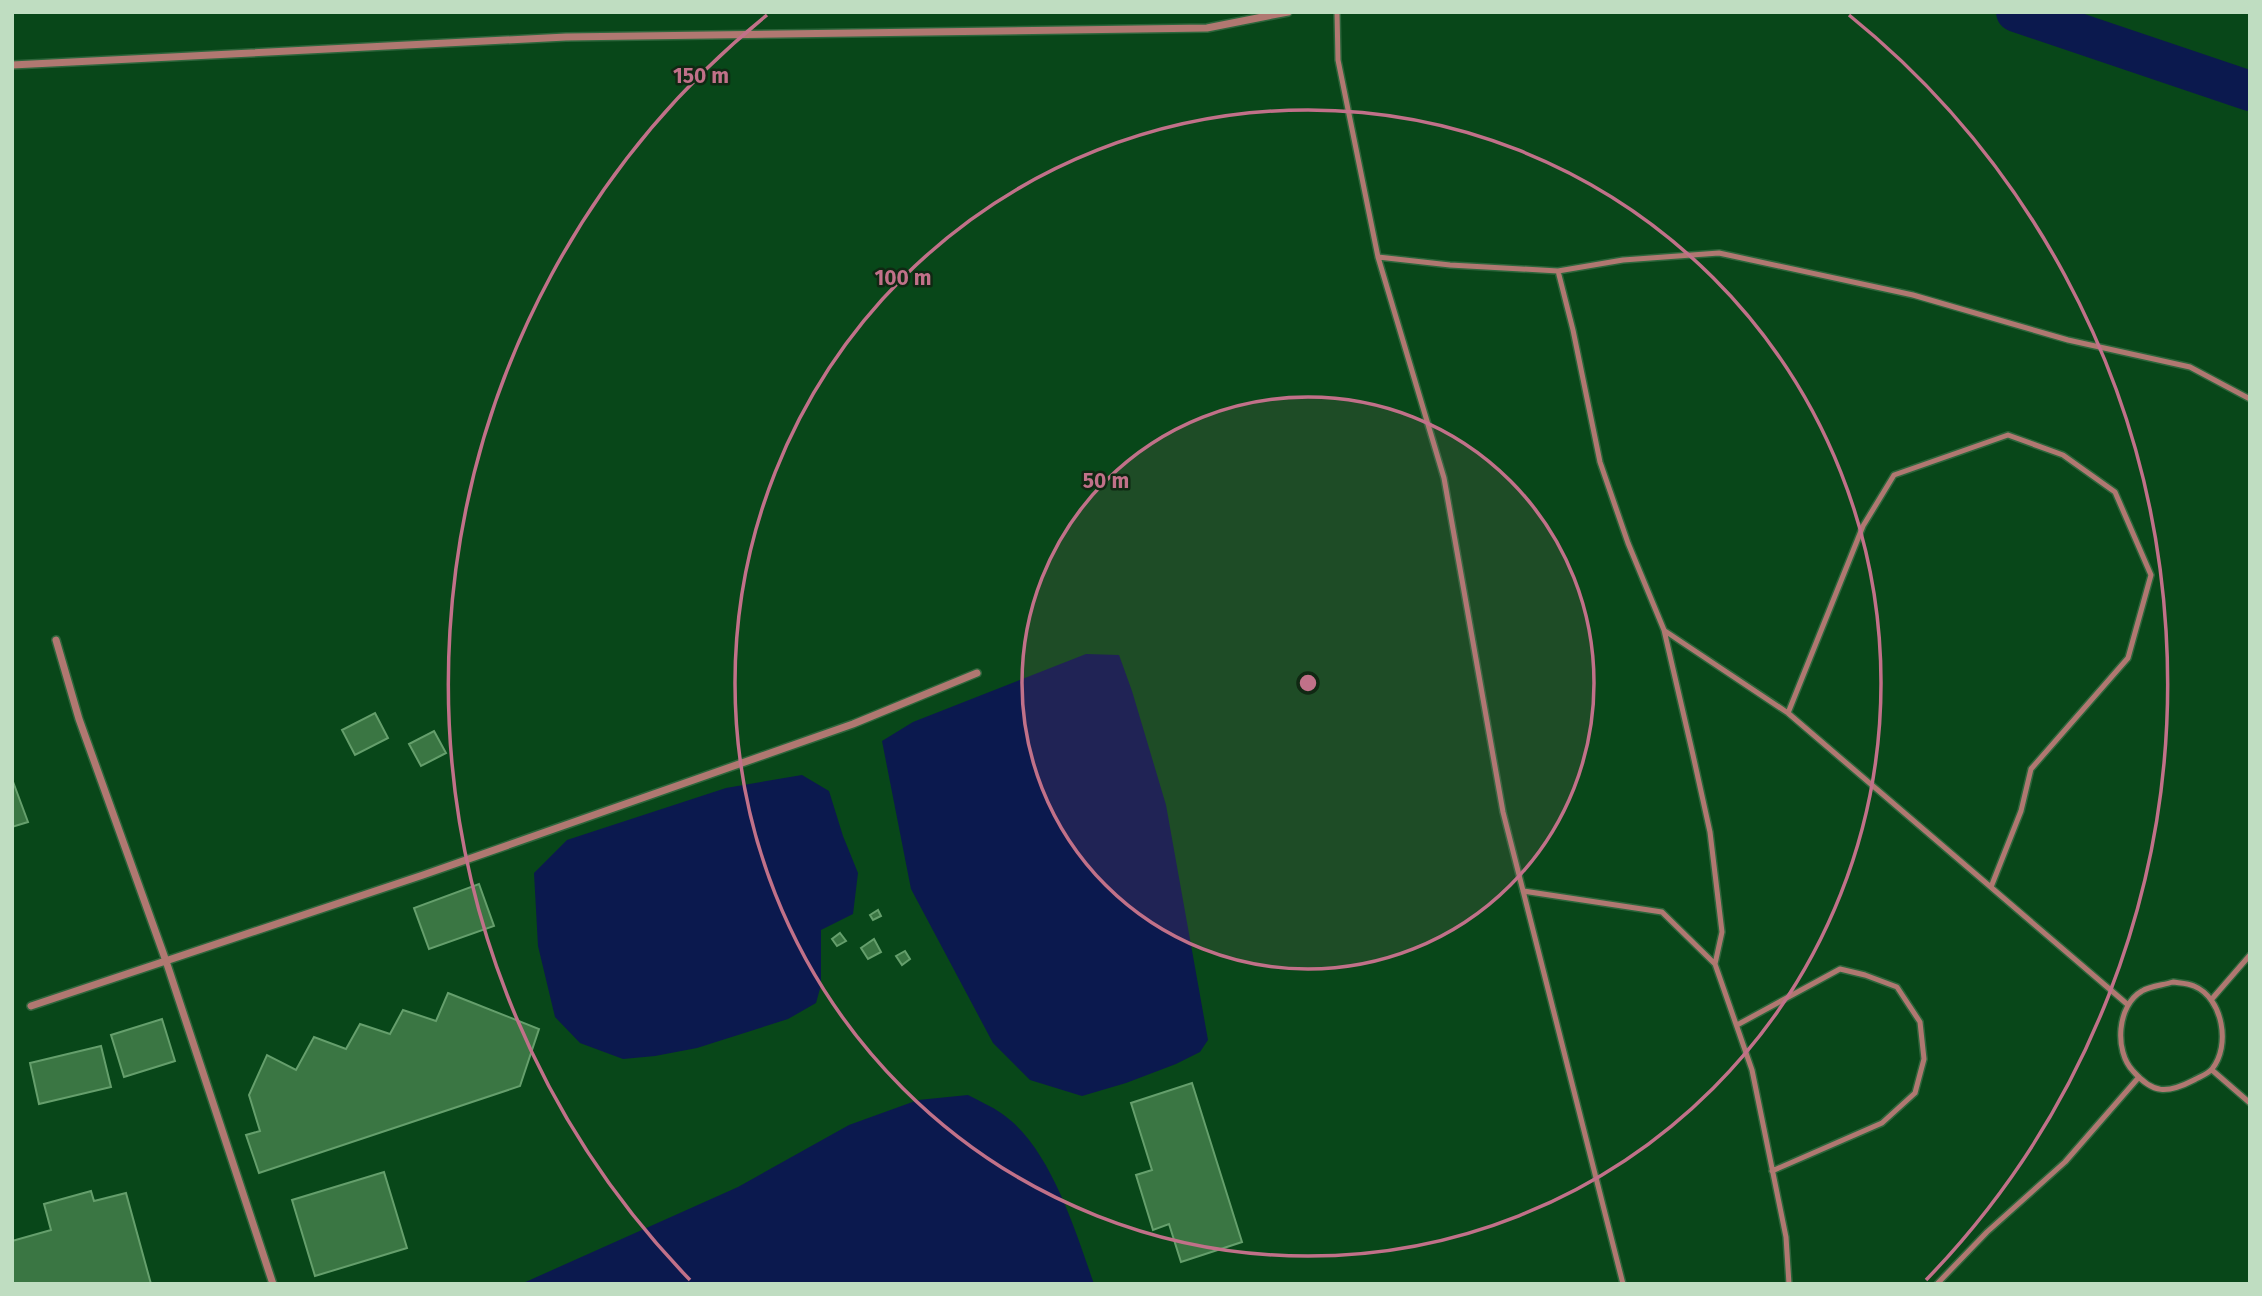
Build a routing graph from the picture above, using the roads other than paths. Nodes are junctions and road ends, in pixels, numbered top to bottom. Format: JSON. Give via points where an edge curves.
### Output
{"nodes":[{"id":1,"x":1288,"y":12,"type":"edge"},
{"id":2,"x":1337,"y":12,"type":"edge"},
{"id":3,"x":12,"y":65,"type":"edge"},
{"id":4,"x":1378,"y":257,"type":"junction"},
{"id":5,"x":1558,"y":271,"type":"junction"},
{"id":6,"x":2250,"y":399,"type":"edge"},
{"id":7,"x":1664,"y":630,"type":"junction"},
{"id":8,"x":56,"y":640,"type":"dead end"},
{"id":9,"x":978,"y":673,"type":"dead end"},
{"id":10,"x":1788,"y":713,"type":"junction"},
{"id":11,"x":1991,"y":887,"type":"junction"},
{"id":12,"x":1523,"y":891,"type":"junction"},
{"id":13,"x":2250,"y":955,"type":"edge"},
{"id":14,"x":166,"y":961,"type":"junction"},
{"id":15,"x":1715,"y":964,"type":"junction"},
{"id":16,"x":2211,"y":1000,"type":"junction"},
{"id":17,"x":2127,"y":1004,"type":"junction"},
{"id":18,"x":31,"y":1006,"type":"dead end"},
{"id":19,"x":1737,"y":1025,"type":"junction"},
{"id":20,"x":2212,"y":1070,"type":"junction"},
{"id":21,"x":2139,"y":1077,"type":"junction"},
{"id":22,"x":2250,"y":1103,"type":"edge"},
{"id":23,"x":1772,"y":1171,"type":"junction"},
{"id":24,"x":273,"y":1284,"type":"edge"},
{"id":25,"x":1623,"y":1284,"type":"edge"},
{"id":26,"x":1789,"y":1284,"type":"edge"},
{"id":27,"x":1937,"y":1284,"type":"edge"}],
"edges":[{"from":1,"to":3,"type":"street","via":[[1207,29],[566,37]]},
{"from":2,"to":4,"type":"lane","via":[[1338,60]]},
{"from":4,"to":5,"type":"lane"},
{"from":4,"to":12,"type":"lane","via":[[1444,478],[1503,812]]},
{"from":5,"to":6,"type":"lane","via":[[1623,260],[1719,253],[1913,295],[2068,340],[2190,367]]},
{"from":5,"to":7,"type":"lane","via":[[1600,462]]},
{"from":7,"to":10,"type":"lane"},
{"from":7,"to":15,"type":"lane","via":[[1710,832],[1722,932]]},
{"from":8,"to":14,"type":"street","via":[[79,719]]},
{"from":9,"to":14,"type":"street","via":[[853,724]]},
{"from":10,"to":11,"type":"lane"},
{"from":10,"to":11,"type":"lane","via":[[1863,526],[1894,475],[2008,435],[2063,455],[2115,492],[2151,575],[2128,658],[2031,769],[2021,810]]},
{"from":11,"to":17,"type":"lane"},
{"from":12,"to":15,"type":"lane","via":[[1662,912]]},
{"from":12,"to":25,"type":"lane"},
{"from":13,"to":16,"type":"lane"},
{"from":14,"to":18,"type":"street"},
{"from":14,"to":24,"type":"street"},
{"from":15,"to":19,"type":"lane"},
{"from":16,"to":17,"type":"lane","via":[[2195,986],[2173,982],[2143,990]]},
{"from":16,"to":20,"type":"lane","via":[[2222,1022],[2224,1044]]},
{"from":17,"to":21,"type":"lane","via":[[2121,1049]]},
{"from":19,"to":23,"type":"lane","via":[[1752,1070]]},
{"from":19,"to":23,"type":"lane","via":[[1840,969],[1897,986],[1920,1023],[1924,1059],[1915,1093],[1882,1123]]},
{"from":20,"to":21,"type":"lane","via":[[2162,1091]]},
{"from":20,"to":22,"type":"lane"},
{"from":21,"to":27,"type":"lane","via":[[2065,1162]]},
{"from":23,"to":26,"type":"lane","via":[[1786,1237]]}]}
